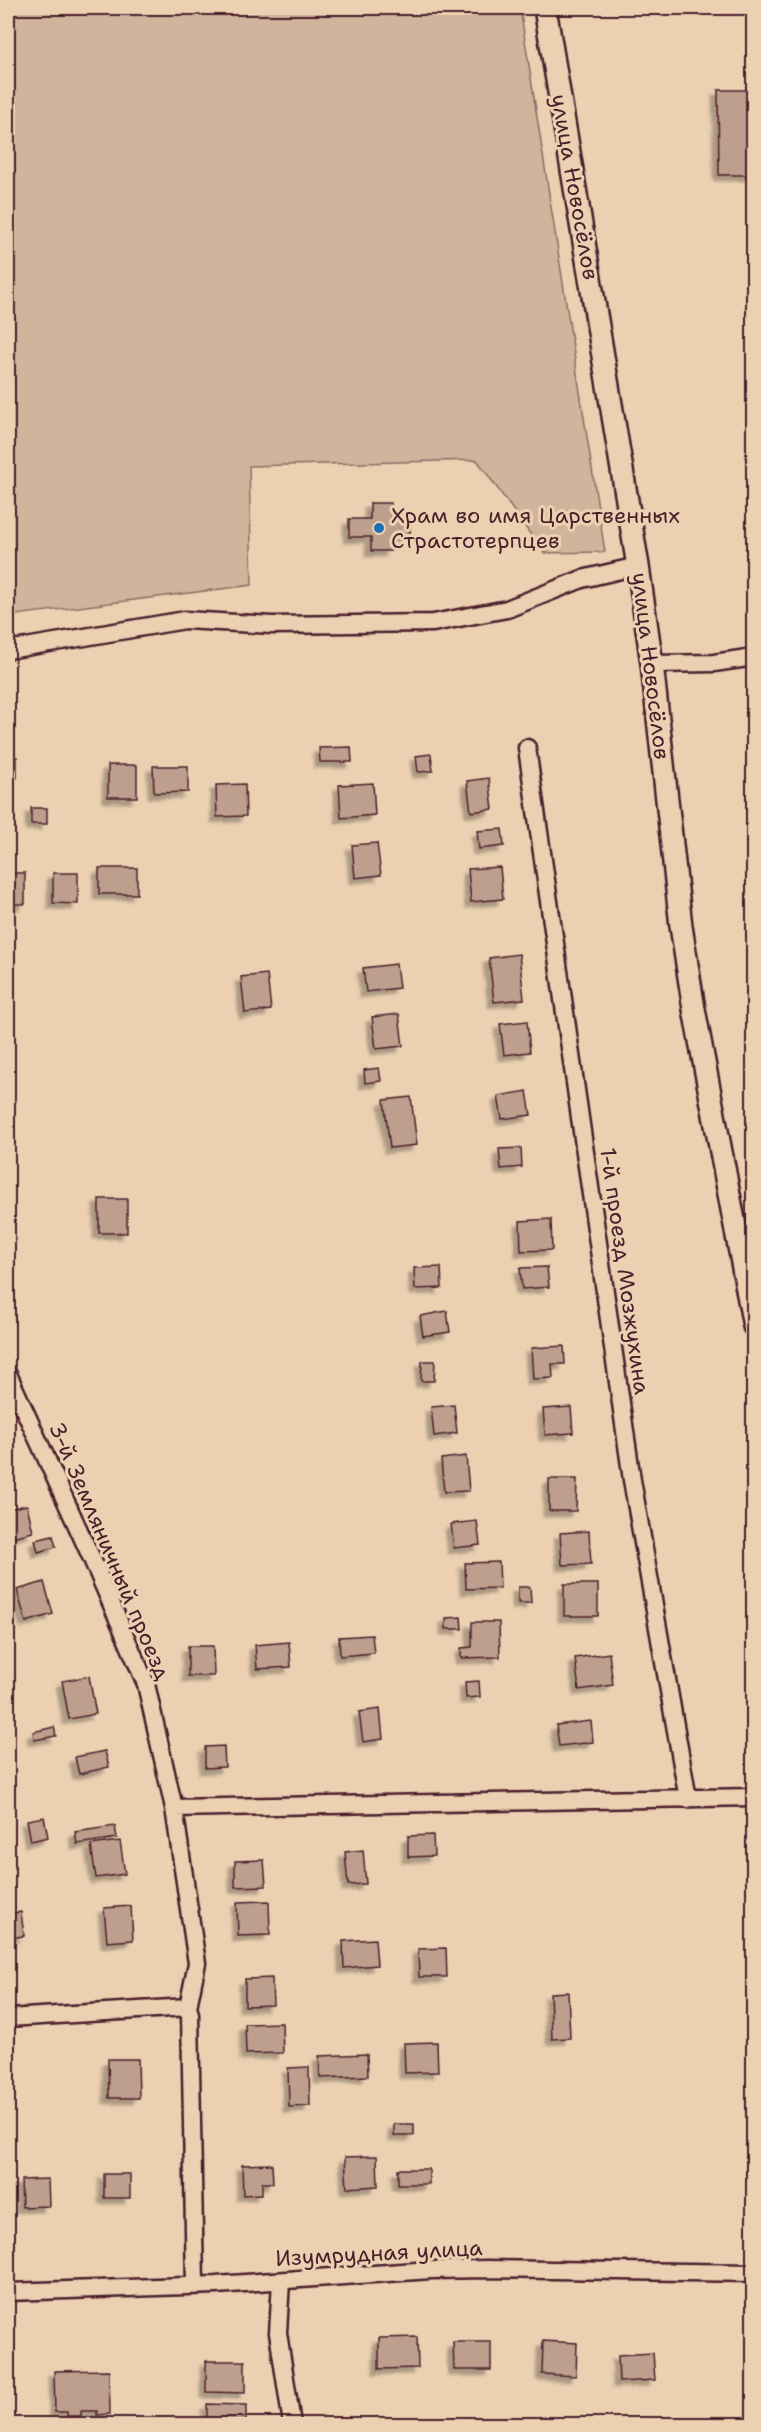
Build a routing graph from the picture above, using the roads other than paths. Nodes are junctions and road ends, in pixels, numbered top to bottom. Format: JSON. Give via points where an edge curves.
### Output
{"nodes":[{"id":1,"x":545,"y":8,"type":"edge"},
{"id":2,"x":638,"y":566,"type":"junction"},
{"id":3,"x":8,"y":650,"type":"edge"},
{"id":4,"x":753,"y":657,"type":"edge"},
{"id":5,"x":652,"y":664,"type":"junction"},
{"id":6,"x":527,"y":748,"type":"dead end"},
{"id":7,"x":753,"y":1326,"type":"edge"},
{"id":8,"x":8,"y":1374,"type":"edge"},
{"id":9,"x":753,"y":1797,"type":"edge"},
{"id":10,"x":688,"y":1798,"type":"junction"},
{"id":11,"x":174,"y":1808,"type":"junction"},
{"id":12,"x":188,"y":2007,"type":"junction"},
{"id":13,"x":8,"y":2018,"type":"edge"},
{"id":14,"x":753,"y":2273,"type":"edge"},
{"id":15,"x":281,"y":2281,"type":"junction"},
{"id":16,"x":195,"y":2285,"type":"junction"},
{"id":17,"x":8,"y":2292,"type":"edge"},
{"id":18,"x":292,"y":2424,"type":"edge"}],
"edges":[{"from":1,"to":2,"type":"street","name":"улица Новосёлов"},
{"from":2,"to":3,"type":"street","via":[[582,579],[507,609],[433,623],[272,625],[186,620]]},
{"from":2,"to":5,"type":"street","name":"улица Новосёлов"},
{"from":4,"to":5,"type":"street","via":[[714,663]]},
{"from":5,"to":7,"type":"street","name":"улица Новосёлов","via":[[681,926]]},
{"from":6,"to":10,"type":"street","name":"1-й проезд Мозжухина","via":[[632,1480]]},
{"from":8,"to":11,"type":"street","name":"3-й Земляничный проезд","via":[[146,1684]]},
{"from":9,"to":10,"type":"street"},
{"from":10,"to":11,"type":"street"},
{"from":11,"to":12,"type":"street","name":"3-й Земляничный проезд","via":[[197,1963]]},
{"from":12,"to":13,"type":"street"},
{"from":12,"to":16,"type":"street","name":"3-й Земляничный проезд"},
{"from":14,"to":15,"type":"street","name":"Изумрудная улица","via":[[487,2269]]},
{"from":15,"to":16,"type":"street","name":"Изумрудная улица"},
{"from":15,"to":18,"type":"street","via":[[278,2333]]},
{"from":16,"to":17,"type":"street","name":"Изумрудная улица"}]}
